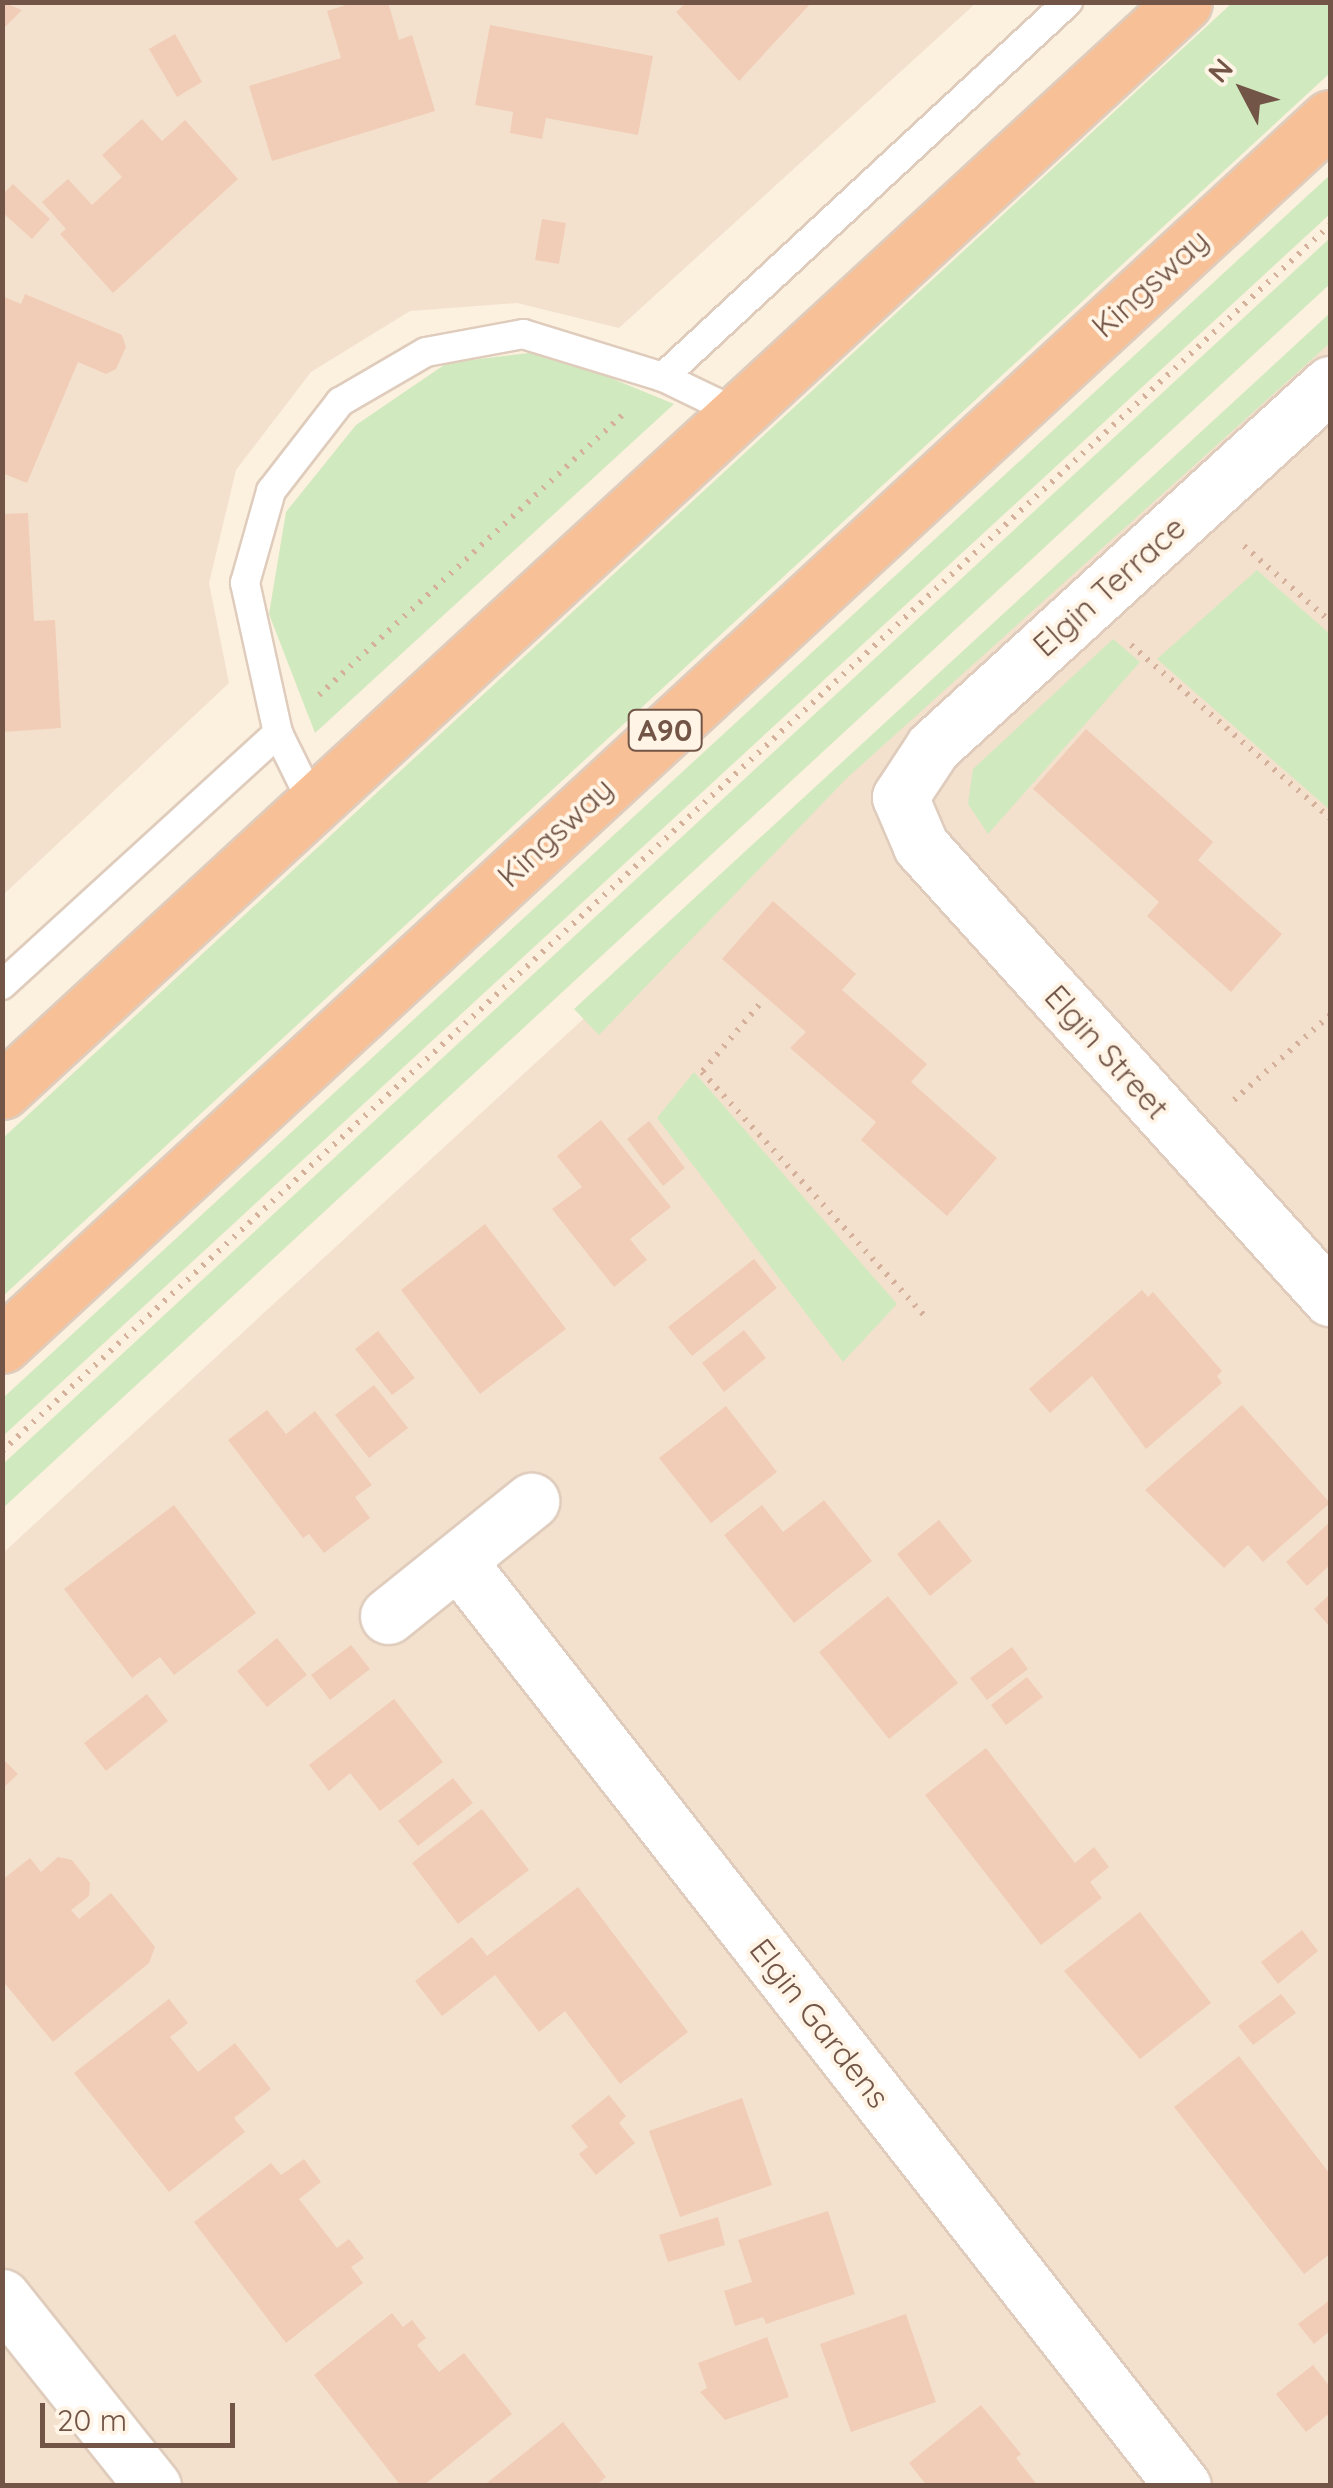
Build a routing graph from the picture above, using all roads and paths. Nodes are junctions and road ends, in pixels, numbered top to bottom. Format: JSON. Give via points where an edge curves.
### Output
{"nodes":[{"id":1,"x":1068,"y":2,"type":"edge"},
{"id":2,"x":1184,"y":2,"type":"edge"},
{"id":3,"x":1330,"y":118,"type":"edge"},
{"id":4,"x":1330,"y":225,"type":"edge"},
{"id":5,"x":664,"y":377,"type":"junction"},
{"id":6,"x":1330,"y":384,"type":"edge"},
{"id":7,"x":740,"y":414,"type":"junction"},
{"id":8,"x":1197,"y":506,"type":"junction"},
{"id":9,"x":1086,"y":606,"type":"junction"},
{"id":10,"x":1330,"y":621,"type":"edge"},
{"id":11,"x":278,"y":733,"type":"junction"},
{"id":12,"x":900,"y":796,"type":"joint"},
{"id":13,"x":314,"y":806,"type":"junction"},
{"id":14,"x":1330,"y":818,"type":"edge"},
{"id":15,"x":2,"y":985,"type":"edge"},
{"id":16,"x":759,"y":1005,"type":"dead end"},
{"id":17,"x":1330,"y":1015,"type":"edge"},
{"id":18,"x":2,"y":1091,"type":"edge"},
{"id":19,"x":1188,"y":1140,"type":"junction"},
{"id":20,"x":1330,"y":1298,"type":"edge"},
{"id":21,"x":924,"y":1315,"type":"dead end"},
{"id":22,"x":2,"y":1345,"type":"edge"},
{"id":23,"x":2,"y":1451,"type":"edge"},
{"id":24,"x":531,"y":1501,"type":"dead end"},
{"id":25,"x":458,"y":1560,"type":"junction"},
{"id":26,"x":388,"y":1616,"type":"dead end"},
{"id":27,"x":2,"y":2297,"type":"edge"},
{"id":28,"x":153,"y":2486,"type":"edge"},
{"id":29,"x":1183,"y":2486,"type":"edge"}],
"edges":[{"from":1,"to":5,"type":"lane"},
{"from":2,"to":7,"type":"highway"},
{"from":3,"to":22,"type":"highway","name":"Kingsway","number":"A90"},
{"from":4,"to":23,"type":"path"},
{"from":5,"to":7,"type":"lane"},
{"from":5,"to":11,"type":"path"},
{"from":5,"to":11,"type":"lane","via":[[523,334],[426,352],[340,402],[271,492],[246,584]]},
{"from":6,"to":8,"type":"street","name":"Elgin Terrace"},
{"from":7,"to":13,"type":"highway"},
{"from":8,"to":9,"type":"street","name":"Elgin Terrace"},
{"from":8,"to":10,"type":"path"},
{"from":9,"to":12,"type":"street","name":"Elgin Terrace","via":[[932,747]]},
{"from":9,"to":14,"type":"path"},
{"from":11,"to":13,"type":"lane"},
{"from":11,"to":15,"type":"lane"},
{"from":12,"to":19,"type":"street","name":"Elgin Street","via":[[921,846]]},
{"from":13,"to":18,"type":"highway"},
{"from":16,"to":21,"type":"path","via":[[702,1072]]},
{"from":17,"to":19,"type":"path"},
{"from":19,"to":20,"type":"street","name":"Elgin Street"},
{"from":24,"to":25,"type":"street"},
{"from":25,"to":26,"type":"street"},
{"from":25,"to":29,"type":"street","name":"Elgin Gardens"},
{"from":27,"to":28,"type":"street"}]}
